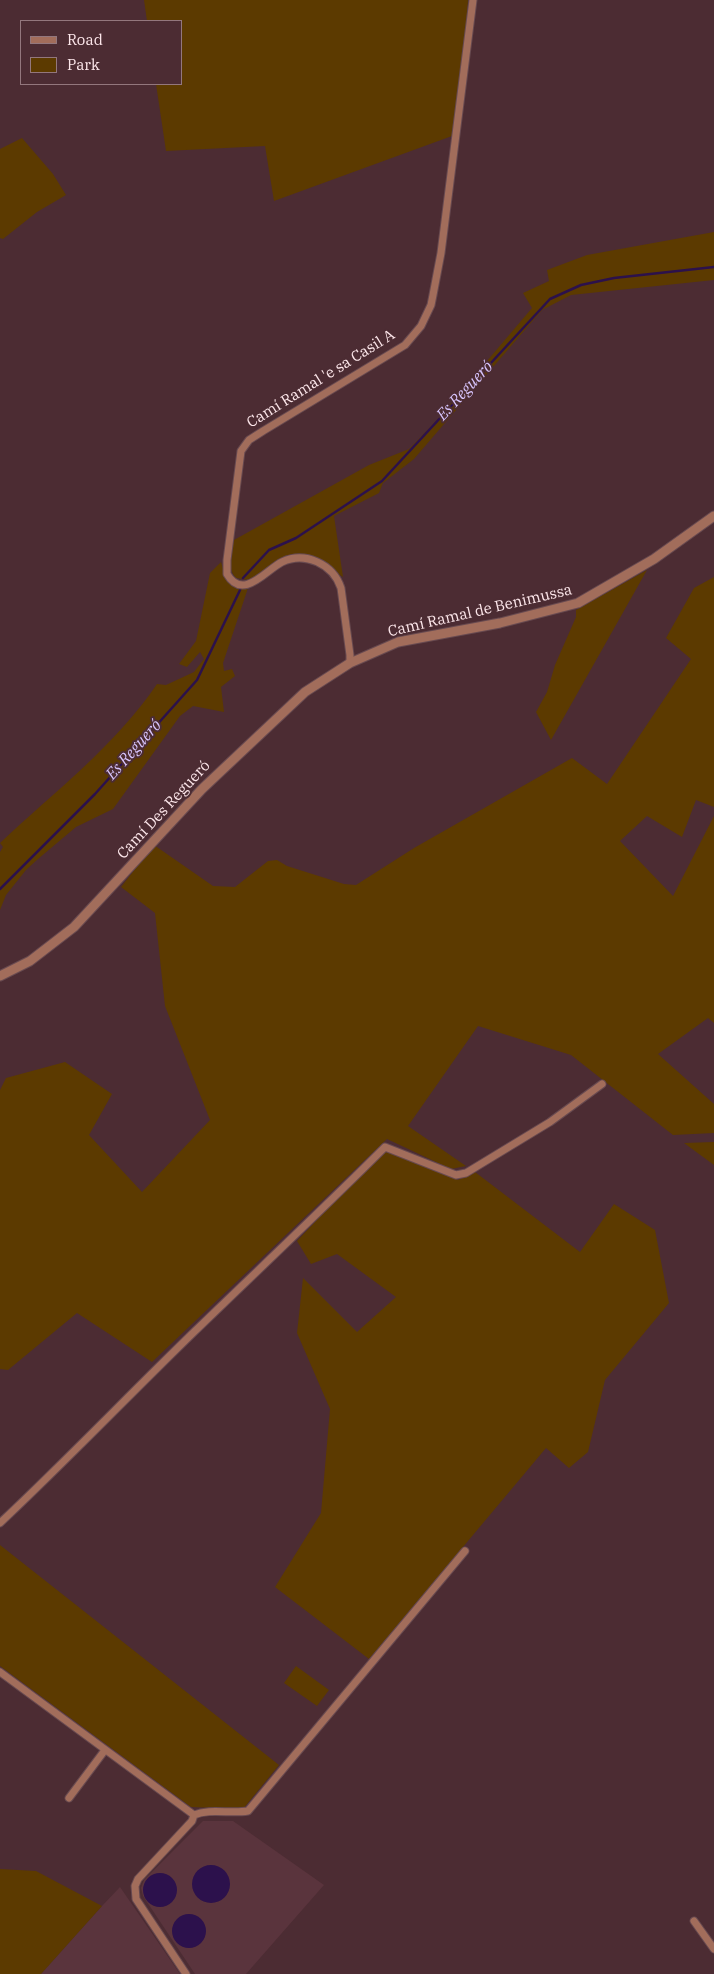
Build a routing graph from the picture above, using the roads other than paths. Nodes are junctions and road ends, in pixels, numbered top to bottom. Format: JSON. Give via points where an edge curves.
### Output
{"nodes":[{"id":1,"x":472,"y":0,"type":"edge"},
{"id":2,"x":714,"y":516,"type":"edge"},
{"id":3,"x":350,"y":663,"type":"junction"},
{"id":4,"x":0,"y":976,"type":"edge"},
{"id":5,"x":602,"y":1084,"type":"dead end"},
{"id":6,"x":0,"y":1523,"type":"edge"},
{"id":7,"x":465,"y":1551,"type":"dead end"},
{"id":8,"x":0,"y":1672,"type":"edge"},
{"id":9,"x":105,"y":1750,"type":"junction"},
{"id":10,"x":69,"y":1798,"type":"dead end"},
{"id":11,"x":194,"y":1815,"type":"junction"},
{"id":12,"x":694,"y":1921,"type":"dead end"},
{"id":13,"x":714,"y":1949,"type":"edge"},
{"id":14,"x":186,"y":1974,"type":"edge"}],
"edges":[{"from":1,"to":3,"type":"street","name":"Camí Ramal 'e sa Casil A","via":[[441,252],[431,305],[424,320],[405,345],[262,431],[241,451],[227,574],[234,581],[245,584],[259,580],[289,559],[301,558],[328,567],[341,588]]},
{"from":2,"to":3,"type":"street","name":"Camí Ramal de Benimussa","via":[[654,559],[578,603],[500,623],[398,642]]},
{"from":3,"to":4,"type":"street","name":"Camí Des Regueró","via":[[305,692],[202,789],[74,928],[30,961]]},
{"from":5,"to":6,"type":"street","via":[[550,1122],[466,1173],[456,1175],[386,1146]]},
{"from":7,"to":11,"type":"street","via":[[248,1811]]},
{"from":8,"to":9,"type":"street"},
{"from":9,"to":10,"type":"street"},
{"from":9,"to":11,"type":"street"},
{"from":11,"to":14,"type":"street","via":[[138,1878],[135,1886],[136,1898]]},
{"from":12,"to":13,"type":"street"}]}
